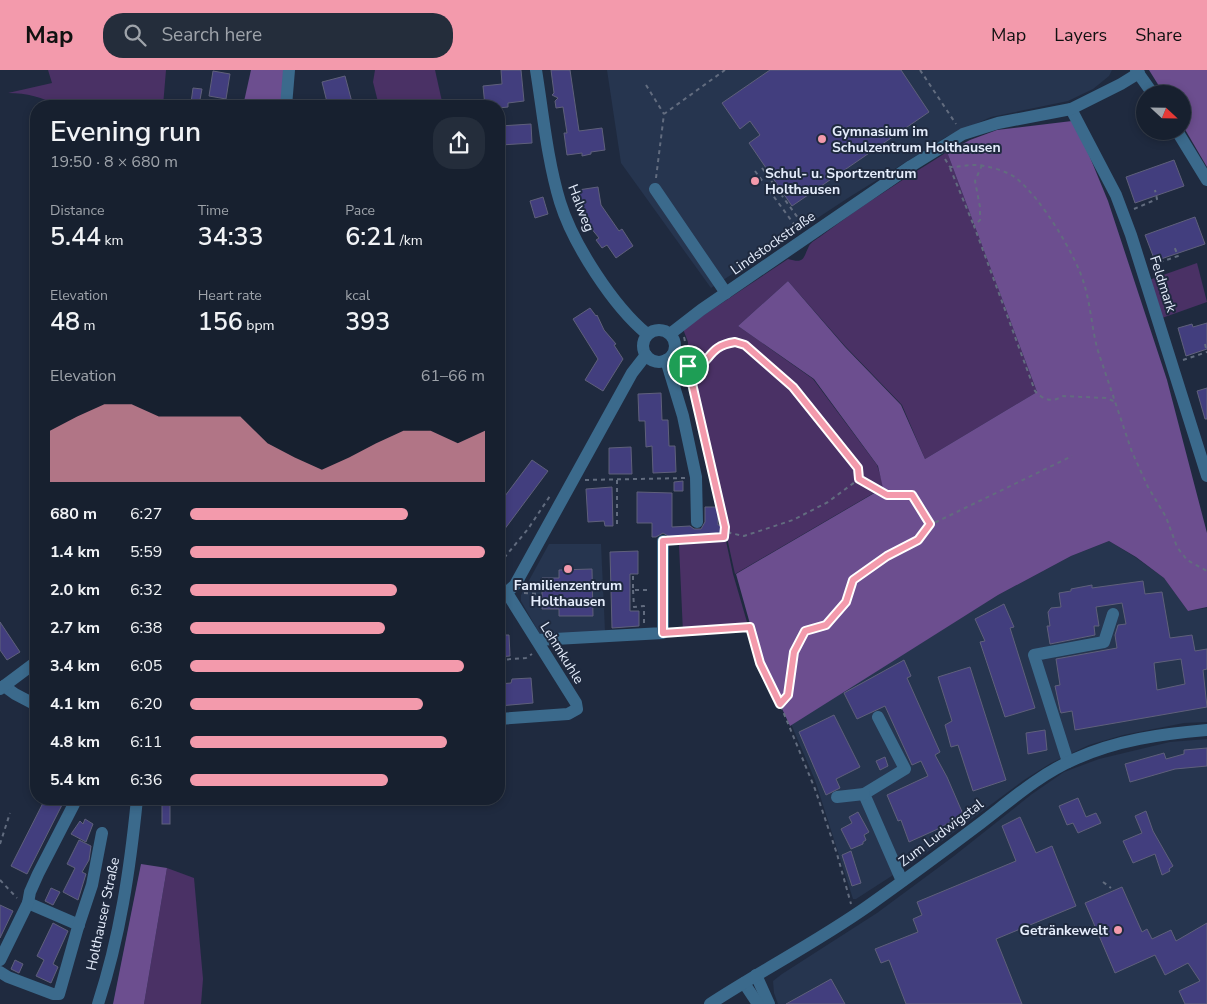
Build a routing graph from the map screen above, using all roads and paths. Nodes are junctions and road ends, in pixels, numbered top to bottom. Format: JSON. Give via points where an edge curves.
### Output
{"nodes":[{"id":1,"x":289,"y":70,"type":"edge"},
{"id":2,"x":536,"y":70,"type":"edge"},
{"id":3,"x":725,"y":70,"type":"edge"},
{"id":4,"x":920,"y":70,"type":"edge"},
{"id":5,"x":1138,"y":71,"type":"edge"},
{"id":6,"x":1148,"y":85,"type":"edge"},
{"id":7,"x":646,"y":86,"type":"dead end"},
{"id":8,"x":286,"y":100,"type":"edge"},
{"id":9,"x":1071,"y":109,"type":"junction"},
{"id":10,"x":664,"y":114,"type":"junction"},
{"id":11,"x":963,"y":134,"type":"junction"},
{"id":12,"x":1183,"y":140,"type":"edge"},
{"id":13,"x":940,"y":148,"type":"junction"},
{"id":14,"x":982,"y":165,"type":"junction"},
{"id":15,"x":762,"y":168,"type":"dead end"},
{"id":16,"x":950,"y":168,"type":"junction"},
{"id":17,"x":755,"y":171,"type":"dead end"},
{"id":18,"x":1207,"y":180,"type":"edge"},
{"id":19,"x":655,"y":189,"type":"joint"},
{"id":20,"x":1154,"y":190,"type":"dead end"},
{"id":21,"x":1123,"y":213,"type":"junction"},
{"id":22,"x":974,"y":226,"type":"junction"},
{"id":23,"x":805,"y":238,"type":"junction"},
{"id":24,"x":1174,"y":246,"type":"dead end"},
{"id":25,"x":1142,"y":269,"type":"junction"},
{"id":26,"x":726,"y":293,"type":"junction"},
{"id":27,"x":675,"y":330,"type":"junction"},
{"id":28,"x":647,"y":334,"type":"junction"},
{"id":29,"x":1205,"y":344,"type":"dead end"},
{"id":30,"x":1207,"y":352,"type":"edge"},
{"id":31,"x":646,"y":356,"type":"junction"},
{"id":32,"x":666,"y":360,"type":"junction"},
{"id":33,"x":1172,"y":364,"type":"junction"},
{"id":34,"x":688,"y":366,"type":"junction"},
{"id":35,"x":1116,"y":402,"type":"junction"},
{"id":36,"x":1072,"y":456,"type":"dead end"},
{"id":37,"x":1207,"y":476,"type":"edge"},
{"id":38,"x":696,"y":477,"type":"junction"},
{"id":39,"x":859,"y":479,"type":"junction"},
{"id":40,"x":617,"y":480,"type":"junction"},
{"id":41,"x":574,"y":481,"type":"junction"},
{"id":42,"x":697,"y":522,"type":"dead end"},
{"id":43,"x":930,"y":524,"type":"junction"},
{"id":44,"x":617,"y":525,"type":"dead end"},
{"id":45,"x":725,"y":527,"type":"junction"},
{"id":46,"x":663,"y":541,"type":"joint"},
{"id":47,"x":1207,"y":571,"type":"edge"},
{"id":48,"x":633,"y":576,"type":"dead end"},
{"id":49,"x":633,"y":590,"type":"junction"},
{"id":50,"x":663,"y":590,"type":"junction"},
{"id":51,"x":505,"y":594,"type":"edge"},
{"id":52,"x":505,"y":599,"type":"edge"},
{"id":53,"x":1113,"y":614,"type":"dead end"},
{"id":54,"x":644,"y":633,"type":"junction"},
{"id":55,"x":663,"y":633,"type":"junction"},
{"id":56,"x":539,"y":643,"type":"junction"},
{"id":57,"x":505,"y":660,"type":"edge"},
{"id":58,"x":30,"y":666,"type":"edge"},
{"id":59,"x":2,"y":687,"type":"edge"},
{"id":60,"x":30,"y":702,"type":"edge"},
{"id":61,"x":780,"y":704,"type":"junction"},
{"id":62,"x":878,"y":717,"type":"dead end"},
{"id":63,"x":505,"y":719,"type":"edge"},
{"id":64,"x":1207,"y":730,"type":"edge"},
{"id":65,"x":1068,"y":762,"type":"junction"},
{"id":66,"x":864,"y":794,"type":"junction"},
{"id":67,"x":837,"y":797,"type":"dead end"},
{"id":68,"x":73,"y":805,"type":"edge"},
{"id":69,"x":136,"y":805,"type":"edge"},
{"id":70,"x":10,"y":813,"type":"dead end"},
{"id":71,"x":102,"y":833,"type":"dead end"},
{"id":72,"x":0,"y":844,"type":"edge"},
{"id":73,"x":0,"y":880,"type":"edge"},
{"id":74,"x":902,"y":882,"type":"junction"},
{"id":75,"x":1103,"y":882,"type":"dead end"},
{"id":76,"x":1111,"y":888,"type":"dead end"},
{"id":77,"x":28,"y":903,"type":"junction"},
{"id":78,"x":855,"y":915,"type":"junction"},
{"id":79,"x":79,"y":925,"type":"junction"},
{"id":80,"x":0,"y":960,"type":"edge"},
{"id":81,"x":0,"y":972,"type":"edge"},
{"id":82,"x":756,"y":975,"type":"junction"},
{"id":83,"x":744,"y":984,"type":"junction"},
{"id":84,"x":98,"y":1004,"type":"edge"},
{"id":85,"x":710,"y":1004,"type":"edge"},
{"id":86,"x":758,"y":1004,"type":"edge"},
{"id":87,"x":769,"y":1004,"type":"edge"}],
"edges":[{"from":1,"to":8,"type":"street"},
{"from":2,"to":28,"type":"street","name":"Halweg","via":[[555,182],[567,220],[622,310]]},
{"from":3,"to":10,"type":"path"},
{"from":4,"to":11,"type":"path"},
{"from":5,"to":6,"type":"street"},
{"from":5,"to":9,"type":"street","name":"Lindstockstraße","via":[[1121,84]]},
{"from":7,"to":10,"type":"path"},
{"from":9,"to":11,"type":"street","name":"Lindstockstraße","via":[[998,123]]},
{"from":9,"to":21,"type":"street","name":"Feldmark"},
{"from":10,"to":19,"type":"path"},
{"from":11,"to":13,"type":"street","name":"Lindstockstraße"},
{"from":12,"to":18,"type":"street"},
{"from":13,"to":16,"type":"path"},
{"from":13,"to":23,"type":"street","name":"Lindstockstraße"},
{"from":14,"to":16,"type":"path"},
{"from":14,"to":22,"type":"path","via":[[975,182],[980,220]]},
{"from":14,"to":35,"type":"path","via":[[1015,178],[1034,196],[1062,239],[1085,286],[1094,334]]},
{"from":15,"to":23,"type":"path","via":[[798,218]]},
{"from":16,"to":22,"type":"path"},
{"from":17,"to":23,"type":"path"},
{"from":19,"to":26,"type":"street"},
{"from":20,"to":21,"type":"path","via":[[1158,199]]},
{"from":21,"to":25,"type":"street","name":"Feldmark"},
{"from":22,"to":35,"type":"path","via":[[1035,391],[1050,401],[1063,396],[1106,398]]},
{"from":23,"to":26,"type":"street","name":"Lindstockstraße"},
{"from":24,"to":25,"type":"path","via":[[1178,256]]},
{"from":25,"to":33,"type":"street","name":"Feldmark"},
{"from":26,"to":27,"type":"street","name":"Lindstockstraße"},
{"from":27,"to":28,"type":"street","via":[[661,329]]},
{"from":27,"to":32,"type":"street","via":[[675,348]]},
{"from":27,"to":34,"type":"path","via":[[686,344]]},
{"from":28,"to":31,"type":"street","via":[[643,348]]},
{"from":29,"to":30,"type":"path"},
{"from":30,"to":33,"type":"path"},
{"from":31,"to":32,"type":"street","via":[[653,361]]},
{"from":31,"to":41,"type":"street","via":[[632,373]]},
{"from":32,"to":38,"type":"street","via":[[683,416]]},
{"from":33,"to":37,"type":"street","name":"Feldmark"},
{"from":34,"to":39,"type":"path","via":[[694,371],[724,344],[735,342],[745,345],[793,387],[858,468]]},
{"from":34,"to":45,"type":"path"},
{"from":35,"to":47,"type":"path","via":[[1132,452],[1166,517],[1177,547],[1187,560]]},
{"from":36,"to":43,"type":"path"},
{"from":38,"to":40,"type":"path"},
{"from":38,"to":42,"type":"street"},
{"from":39,"to":43,"type":"path","via":[[887,495],[912,495]]},
{"from":39,"to":45,"type":"path","via":[[828,502],[793,520],[744,536],[730,533]]},
{"from":40,"to":41,"type":"path"},
{"from":40,"to":44,"type":"path"},
{"from":41,"to":51,"type":"street","via":[[515,585]]},
{"from":43,"to":61,"type":"path","via":[[918,540],[887,556],[853,580],[846,602],[826,625],[805,631],[794,652],[788,695]]},
{"from":45,"to":46,"type":"path","via":[[724,537]]},
{"from":46,"to":50,"type":"street"},
{"from":48,"to":49,"type":"path"},
{"from":49,"to":50,"type":"path"},
{"from":49,"to":54,"type":"path","via":[[634,607],[644,606]]},
{"from":50,"to":55,"type":"street"},
{"from":52,"to":56,"type":"street","name":"Lehmkuhle"},
{"from":53,"to":65,"type":"street","via":[[1104,642],[1034,655]]},
{"from":54,"to":55,"type":"street"},
{"from":54,"to":56,"type":"street"},
{"from":55,"to":61,"type":"path","via":[[750,627],[760,663]]},
{"from":56,"to":57,"type":"path","via":[[526,658]]},
{"from":56,"to":63,"type":"street","name":"Lehmkuhle","via":[[577,709],[568,714]]},
{"from":58,"to":59,"type":"street"},
{"from":59,"to":60,"type":"street"},
{"from":61,"to":78,"type":"path","via":[[815,789]]},
{"from":62,"to":66,"type":"street","via":[[905,769]]},
{"from":64,"to":65,"type":"street","name":"Zum Ludwigstal","via":[[1120,743]]},
{"from":65,"to":74,"type":"street","name":"Zum Ludwigstal","via":[[1025,789]]},
{"from":66,"to":67,"type":"street"},
{"from":66,"to":74,"type":"street"},
{"from":68,"to":77,"type":"street","via":[[38,874]]},
{"from":69,"to":84,"type":"street","name":"Holthauser Straße","via":[[125,899]]},
{"from":70,"to":72,"type":"path"},
{"from":71,"to":79,"type":"street","via":[[92,885]]},
{"from":73,"to":77,"type":"path","via":[[17,898]]},
{"from":74,"to":78,"type":"street","name":"Zum Ludwigstal"},
{"from":75,"to":76,"type":"path"},
{"from":77,"to":79,"type":"street"},
{"from":77,"to":80,"type":"street"},
{"from":78,"to":82,"type":"street","name":"Zum Ludwigstal"},
{"from":79,"to":81,"type":"street","via":[[58,994]]},
{"from":82,"to":83,"type":"street","name":"Zum Ludwigstal"},
{"from":82,"to":87,"type":"street"},
{"from":83,"to":85,"type":"street","name":"Zum Ludwigstal"},
{"from":83,"to":86,"type":"street"}]}
